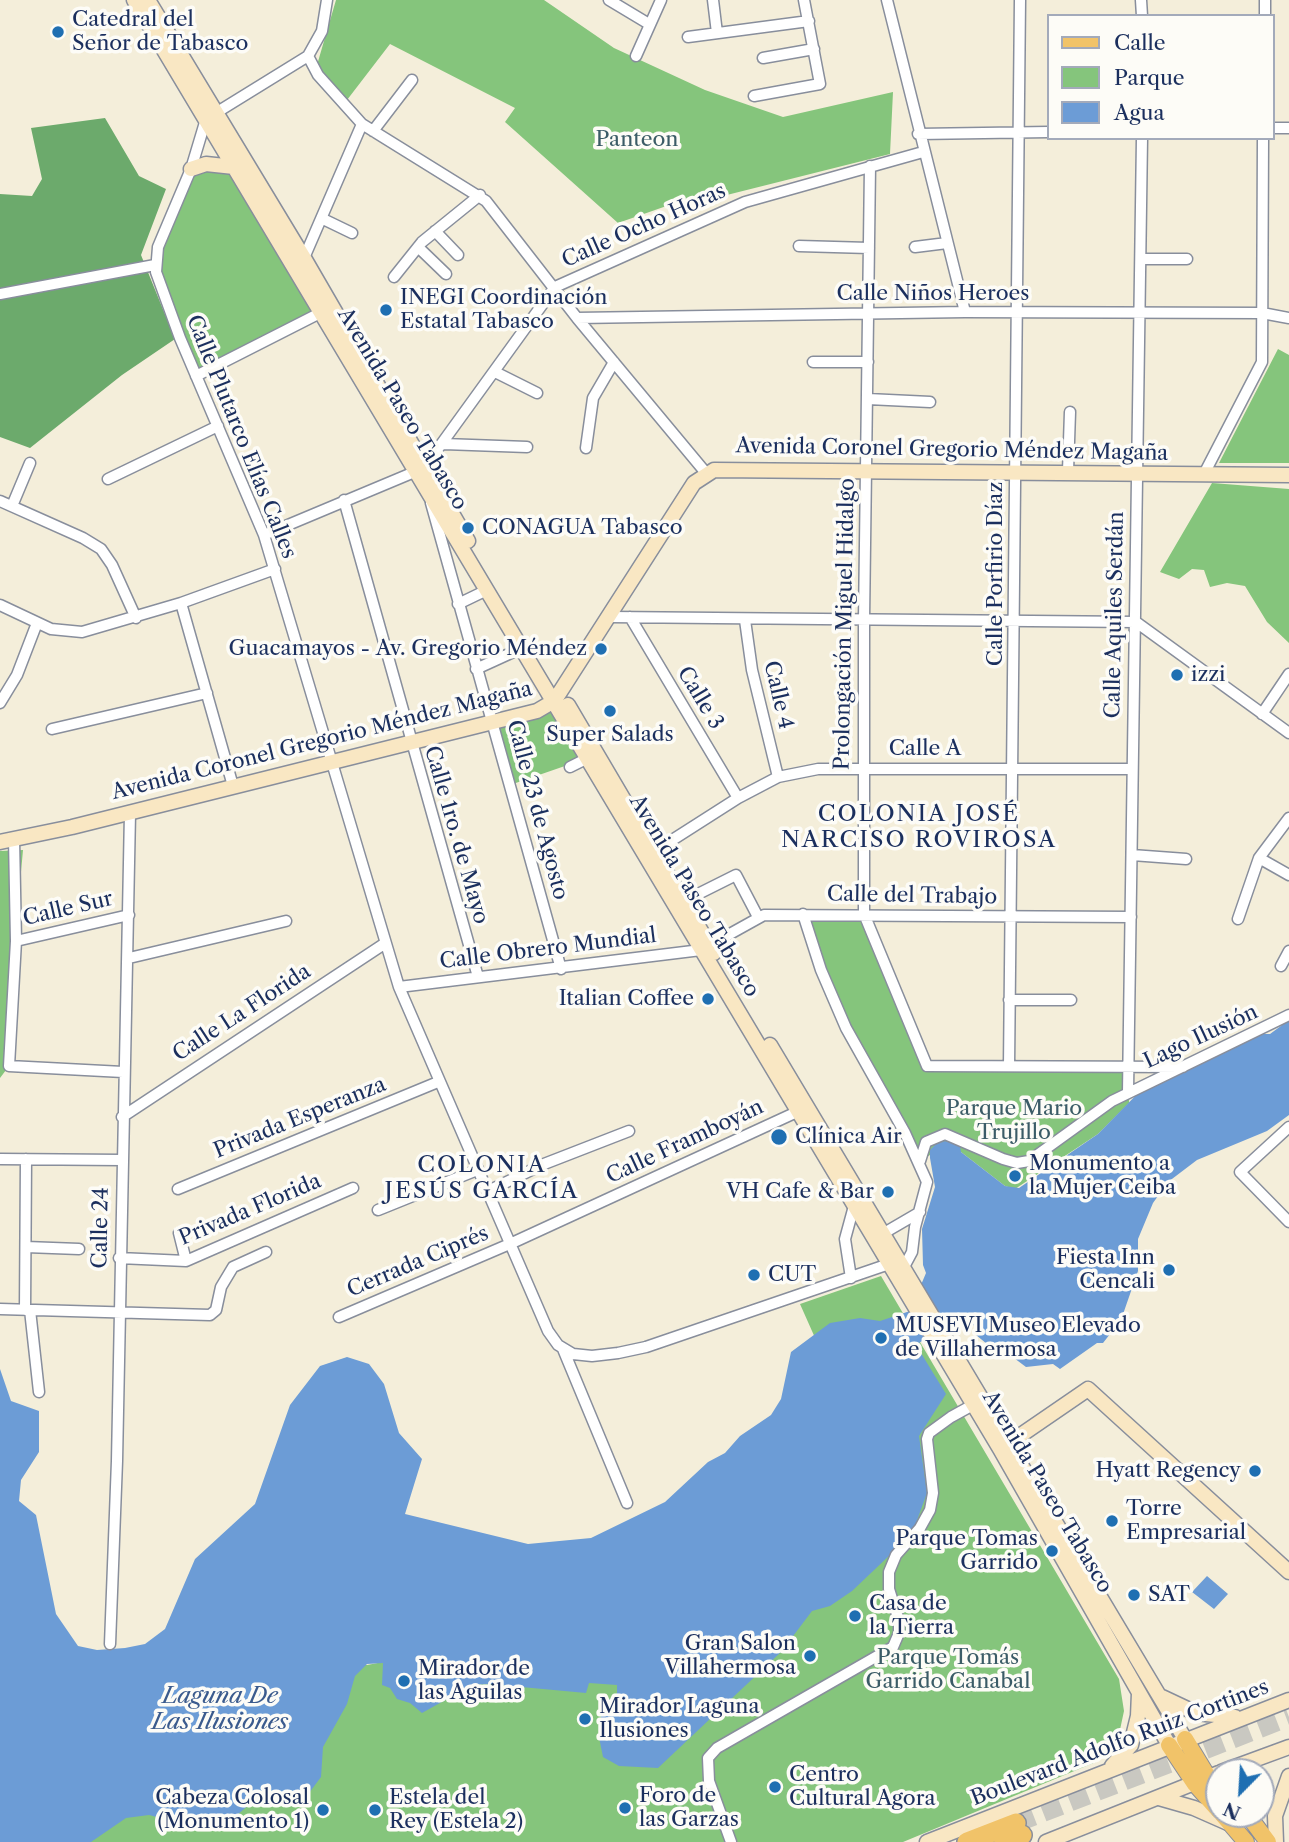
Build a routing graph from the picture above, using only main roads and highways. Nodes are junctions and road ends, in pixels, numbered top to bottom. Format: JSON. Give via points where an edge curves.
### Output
{"nodes":[{"id":1,"x":134,"y":0,"type":"edge"},
{"id":2,"x":148,"y":0,"type":"edge"},
{"id":3,"x":210,"y":116,"type":"junction"},
{"id":4,"x":234,"y":167,"type":"junction"},
{"id":5,"x":191,"y":169,"type":"road end"},
{"id":6,"x":419,"y":470,"type":"junction"},
{"id":7,"x":1289,"y":475,"type":"edge"},
{"id":8,"x":438,"y":532,"type":"road end"},
{"id":9,"x":454,"y":536,"type":"junction"},
{"id":10,"x":557,"y":696,"type":"junction"},
{"id":11,"x":7,"y":841,"type":"edge"},
{"id":12,"x":705,"y":947,"type":"junction"},
{"id":13,"x":1005,"y":1446,"type":"junction"},
{"id":14,"x":1289,"y":1572,"type":"edge"},
{"id":15,"x":1139,"y":1692,"type":"junction"},
{"id":16,"x":1158,"y":1693,"type":"junction"},
{"id":17,"x":1289,"y":1700,"type":"edge"},
{"id":18,"x":1244,"y":1717,"type":"junction"},
{"id":19,"x":1185,"y":1739,"type":"junction"},
{"id":20,"x":1169,"y":1745,"type":"junction"},
{"id":21,"x":1289,"y":1747,"type":"edge"},
{"id":22,"x":1263,"y":1758,"type":"edge"},
{"id":23,"x":1205,"y":1769,"type":"edge"},
{"id":24,"x":1107,"y":1772,"type":"junction"},
{"id":25,"x":1205,"y":1773,"type":"edge"},
{"id":26,"x":1289,"y":1776,"type":"edge"},
{"id":27,"x":1205,"y":1781,"type":"edge"},
{"id":28,"x":1158,"y":1798,"type":"junction"},
{"id":29,"x":1205,"y":1813,"type":"edge"},
{"id":30,"x":1233,"y":1828,"type":"edge"},
{"id":31,"x":1014,"y":1833,"type":"tunnel mouth"},
{"id":32,"x":1055,"y":1840,"type":"edge"},
{"id":33,"x":927,"y":1842,"type":"edge"},
{"id":34,"x":967,"y":1842,"type":"edge"},
{"id":35,"x":1246,"y":1842,"type":"edge"},
{"id":36,"x":1276,"y":1842,"type":"edge"}],
"edges":[{"from":1,"to":3,"type":"main road","name":"Avenida Paseo Tabasco"},
{"from":2,"to":3,"type":"main road","name":"Avenida Paseo Tabasco"},
{"from":3,"to":4,"type":"main road","name":"Avenida Paseo Tabasco"},
{"from":3,"to":6,"type":"main road","name":"Avenida Paseo Tabasco","via":[[304,258]]},
{"from":4,"to":5,"type":"main road","via":[[219,163]]},
{"from":4,"to":6,"type":"main road","name":"Avenida Paseo Tabasco"},
{"from":6,"to":9,"type":"main road","name":"Avenida Paseo Tabasco"},
{"from":6,"to":10,"type":"main road","name":"Avenida Paseo Tabasco"},
{"from":7,"to":10,"type":"main road","name":"Avenida Coronel Gregorio Méndez Magaña","via":[[733,468],[706,473],[694,483]]},
{"from":8,"to":9,"type":"main road"},
{"from":9,"to":10,"type":"main road","name":"Avenida Paseo Tabasco"},
{"from":10,"to":11,"type":"main road","name":"Avenida Coronel Gregorio Méndez Magaña","via":[[527,715]]},
{"from":10,"to":12,"type":"main road","name":"Avenida Paseo Tabasco","via":[[588,758]]},
{"from":10,"to":12,"type":"main road","name":"Avenida Paseo Tabasco","via":[[655,851]]},
{"from":12,"to":13,"type":"main road","name":"Avenida Paseo Tabasco","via":[[904,1266]]},
{"from":12,"to":13,"type":"main road","name":"Avenida Paseo Tabasco","via":[[971,1406]]},
{"from":13,"to":14,"type":"main road","via":[[1088,1389]]},
{"from":13,"to":15,"type":"main road","name":"Avenida Paseo Tabasco"},
{"from":13,"to":16,"type":"main road","name":"Avenida Paseo Tabasco"},
{"from":15,"to":20,"type":"main road","name":"Avenida Paseo Tabasco"},
{"from":15,"to":24,"type":"main road","via":[[1131,1745]]},
{"from":16,"to":18,"type":"main road","via":[[1196,1713]]},
{"from":16,"to":19,"type":"main road","name":"Avenida Paseo Tabasco"},
{"from":17,"to":18,"type":"main road","name":"Boulevard Adolfo Ruiz Cortines"},
{"from":18,"to":19,"type":"main road","name":"Boulevard Adolfo Ruiz Cortines"},
{"from":19,"to":20,"type":"main road","name":"Boulevard Adolfo Ruiz Cortines"},
{"from":19,"to":23,"type":"main road","name":"Avenida Paseo Tabasco"},
{"from":20,"to":24,"type":"main road","name":"Boulevard Adolfo Ruiz Cortines"},
{"from":20,"to":25,"type":"main road","name":"Avenida Paseo Tabasco"},
{"from":21,"to":22,"type":"main road"},
{"from":24,"to":33,"type":"main road","name":"Boulevard Adolfo Ruiz Cortines"},
{"from":26,"to":36,"type":"main road","via":[[1275,1816]]},
{"from":27,"to":28,"type":"main road"},
{"from":28,"to":29,"type":"main road"},
{"from":28,"to":32,"type":"main road"},
{"from":30,"to":35,"type":"main road","name":"Avenida Paseo Tabasco"},
{"from":31,"to":34,"type":"highway"}]}
